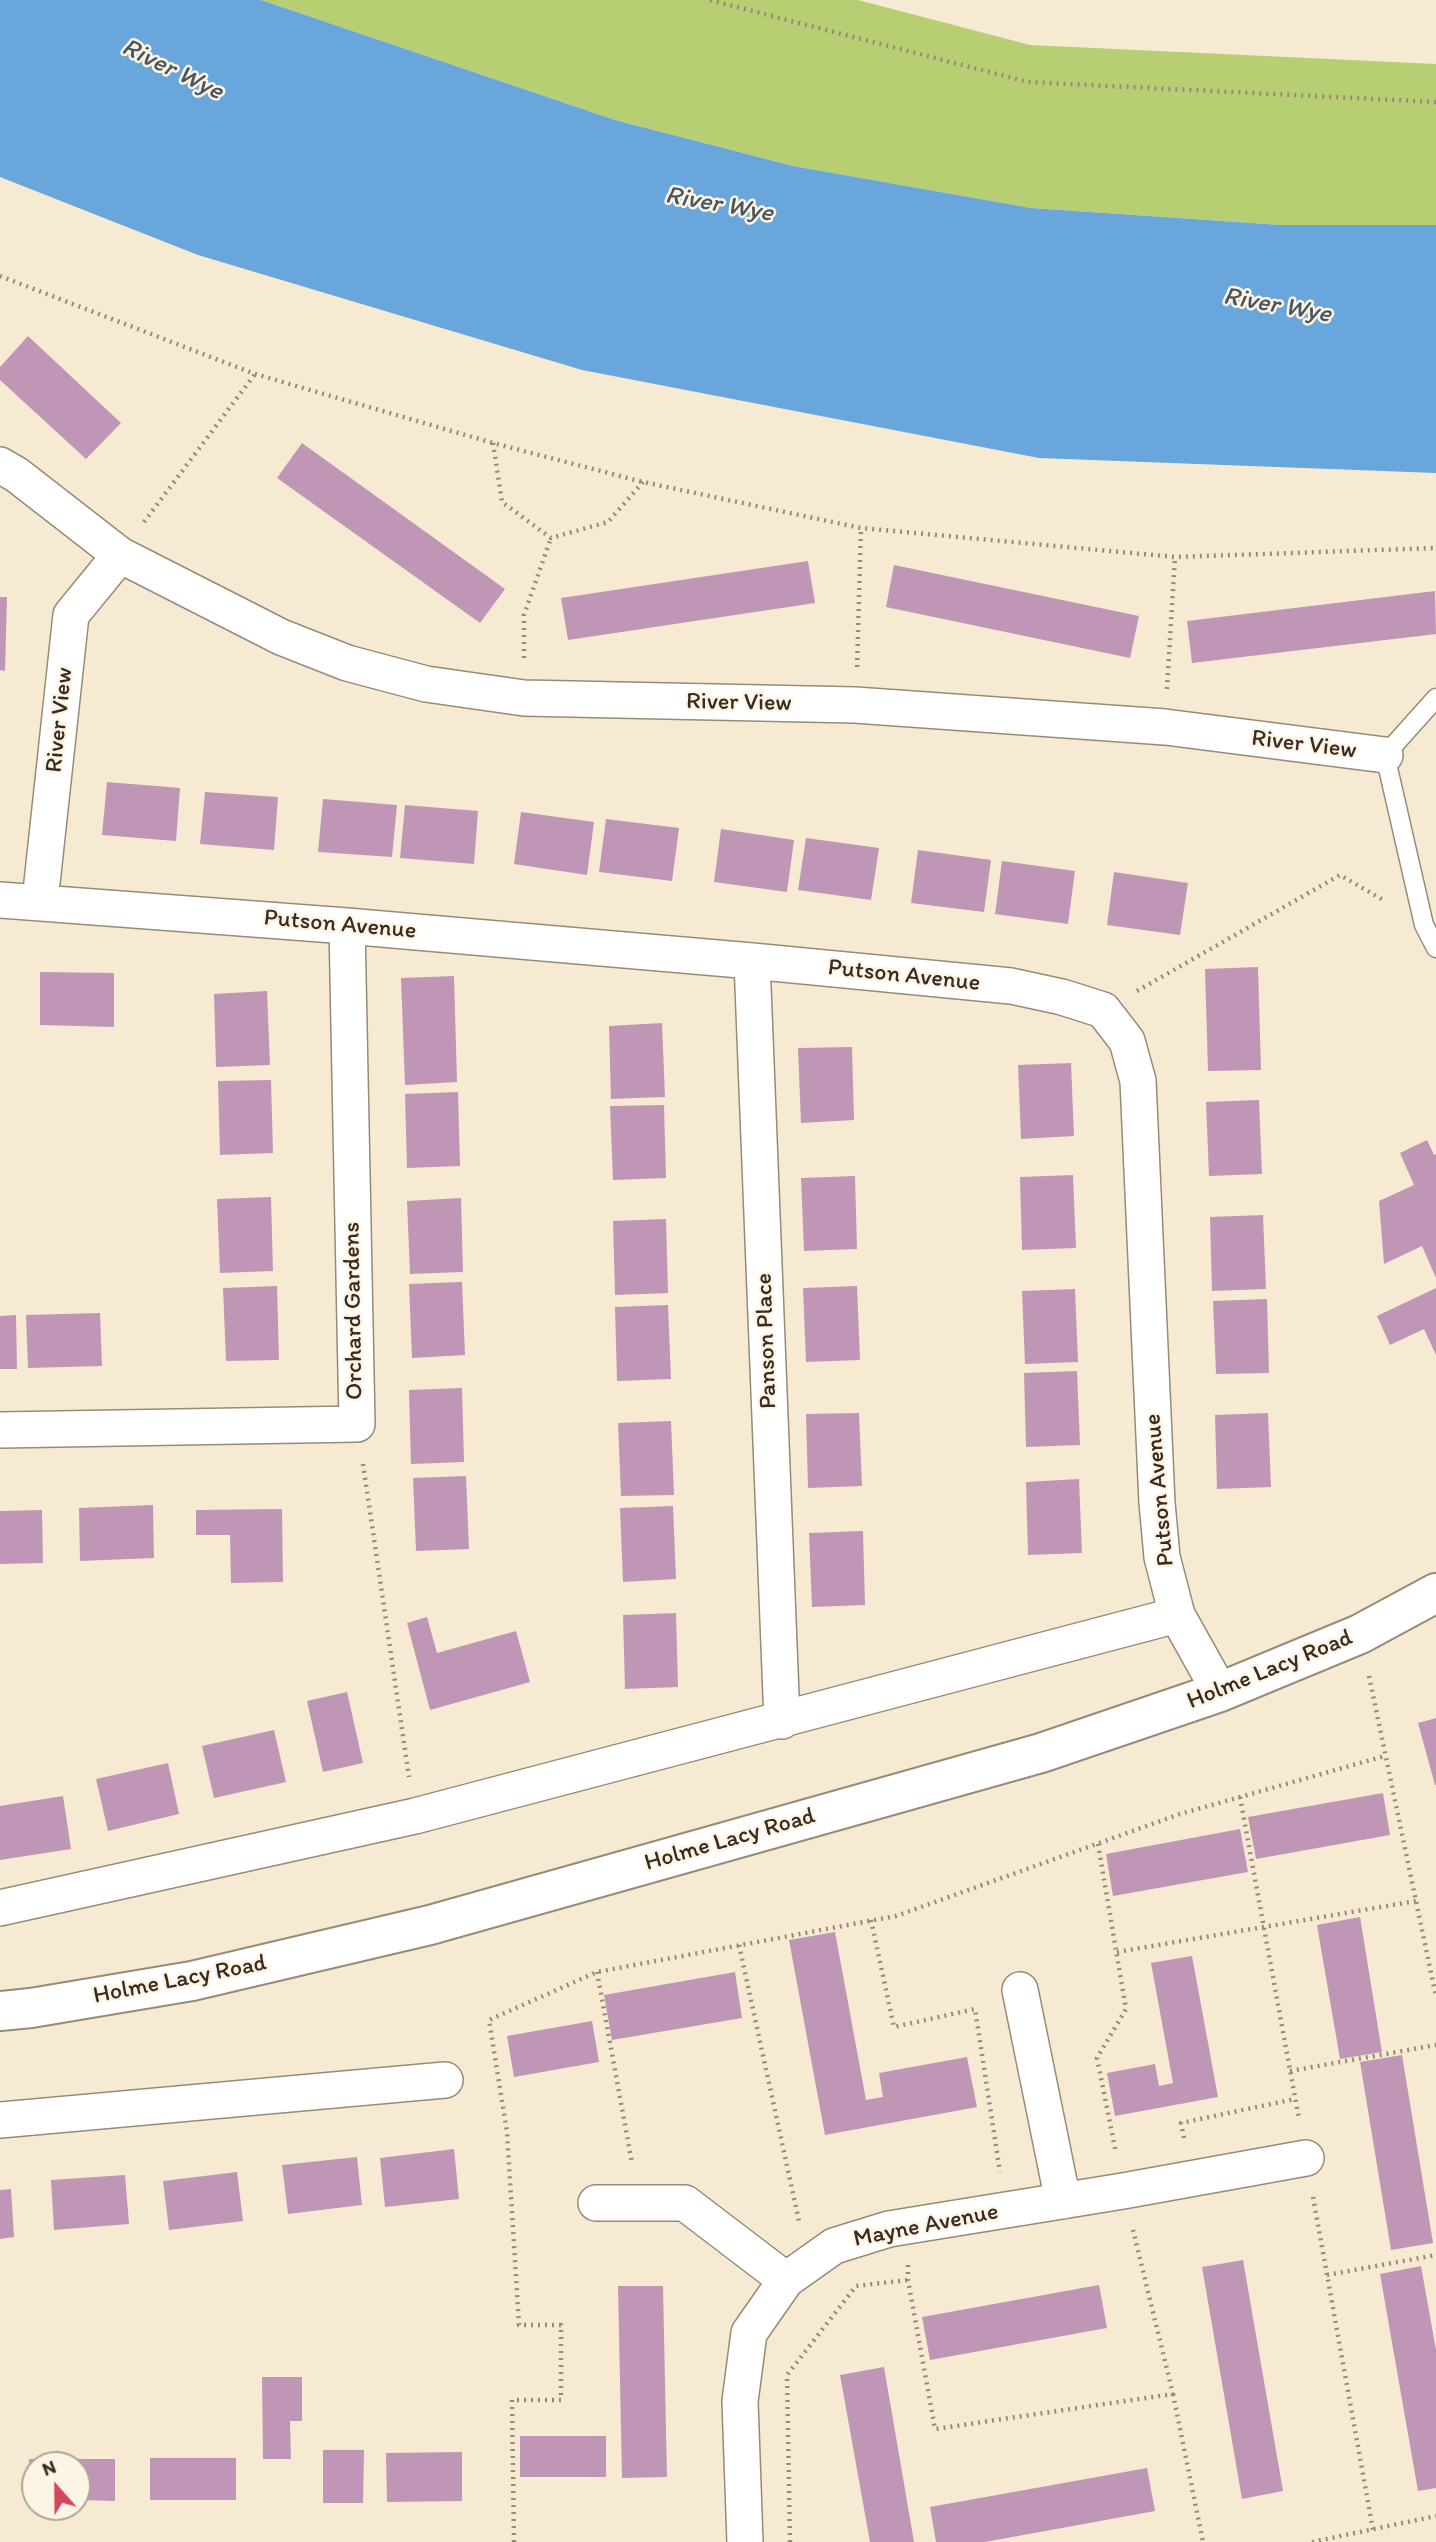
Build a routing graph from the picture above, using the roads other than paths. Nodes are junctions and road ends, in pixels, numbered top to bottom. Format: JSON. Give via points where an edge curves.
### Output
{"nodes":[{"id":1,"x":0,"y":465,"type":"edge"},
{"id":2,"x":120,"y":555,"type":"junction"},
{"id":3,"x":1436,"y":698,"type":"edge"},
{"id":4,"x":1385,"y":755,"type":"junction"},
{"id":5,"x":0,"y":900,"type":"edge"},
{"id":6,"x":40,"y":901,"type":"junction"},
{"id":7,"x":347,"y":926,"type":"junction"},
{"id":8,"x":1436,"y":948,"type":"edge"},
{"id":9,"x":752,"y":961,"type":"junction"},
{"id":10,"x":0,"y":1430,"type":"edge"},
{"id":11,"x":1436,"y":1593,"type":"edge"},
{"id":12,"x":1177,"y":1615,"type":"junction"},
{"id":13,"x":1220,"y":1692,"type":"junction"},
{"id":14,"x":782,"y":1721,"type":"junction"},
{"id":15,"x":0,"y":1908,"type":"edge"},
{"id":16,"x":1020,"y":1990,"type":"dead end"},
{"id":17,"x":0,"y":2011,"type":"edge"},
{"id":18,"x":446,"y":2080,"type":"dead end"},
{"id":19,"x":0,"y":2120,"type":"edge"},
{"id":20,"x":1306,"y":2158,"type":"dead end"},
{"id":21,"x":1063,"y":2201,"type":"junction"},
{"id":22,"x":596,"y":2203,"type":"dead end"},
{"id":23,"x":797,"y":2272,"type":"junction"},
{"id":24,"x":745,"y":2542,"type":"edge"}],
"edges":[{"from":1,"to":2,"type":"street","name":"River View"},
{"from":2,"to":4,"type":"street","name":"River View","via":[[281,637],[346,663],[426,684],[524,698],[855,705],[1165,727]]},
{"from":2,"to":6,"type":"street","name":"River View","via":[[71,615]]},
{"from":3,"to":4,"type":"lane"},
{"from":4,"to":8,"type":"lane","via":[[1424,925]]},
{"from":5,"to":6,"type":"street","name":"Putson Avenue"},
{"from":6,"to":7,"type":"street","name":"Putson Avenue"},
{"from":7,"to":9,"type":"street","name":"Putson Avenue"},
{"from":7,"to":10,"type":"street","name":"Orchard Gardens","via":[[356,1424]]},
{"from":9,"to":12,"type":"street","name":"Putson Avenue","via":[[1011,986],[1062,996],[1103,1010],[1128,1041],[1138,1081],[1157,1503],[1162,1557]]},
{"from":9,"to":14,"type":"street","name":"Panson Place"},
{"from":11,"to":13,"type":"street","name":"Holme Lacy Road","via":[[1360,1634]]},
{"from":12,"to":13,"type":"street","name":"Putson Avenue"},
{"from":12,"to":14,"type":"street"},
{"from":13,"to":17,"type":"street","name":"Holme Lacy Road","via":[[1041,1753],[430,1925],[192,1982]]},
{"from":14,"to":15,"type":"street","via":[[415,1816]]},
{"from":16,"to":21,"type":"street"},
{"from":18,"to":19,"type":"street"},
{"from":20,"to":21,"type":"street","name":"Mayne Avenue"},
{"from":21,"to":23,"type":"street","name":"Mayne Avenue","via":[[889,2229],[834,2246]]},
{"from":22,"to":23,"type":"street","via":[[685,2203]]},
{"from":23,"to":24,"type":"street","name":"Mayne Avenue","via":[[749,2333],[740,2401]]}]}
